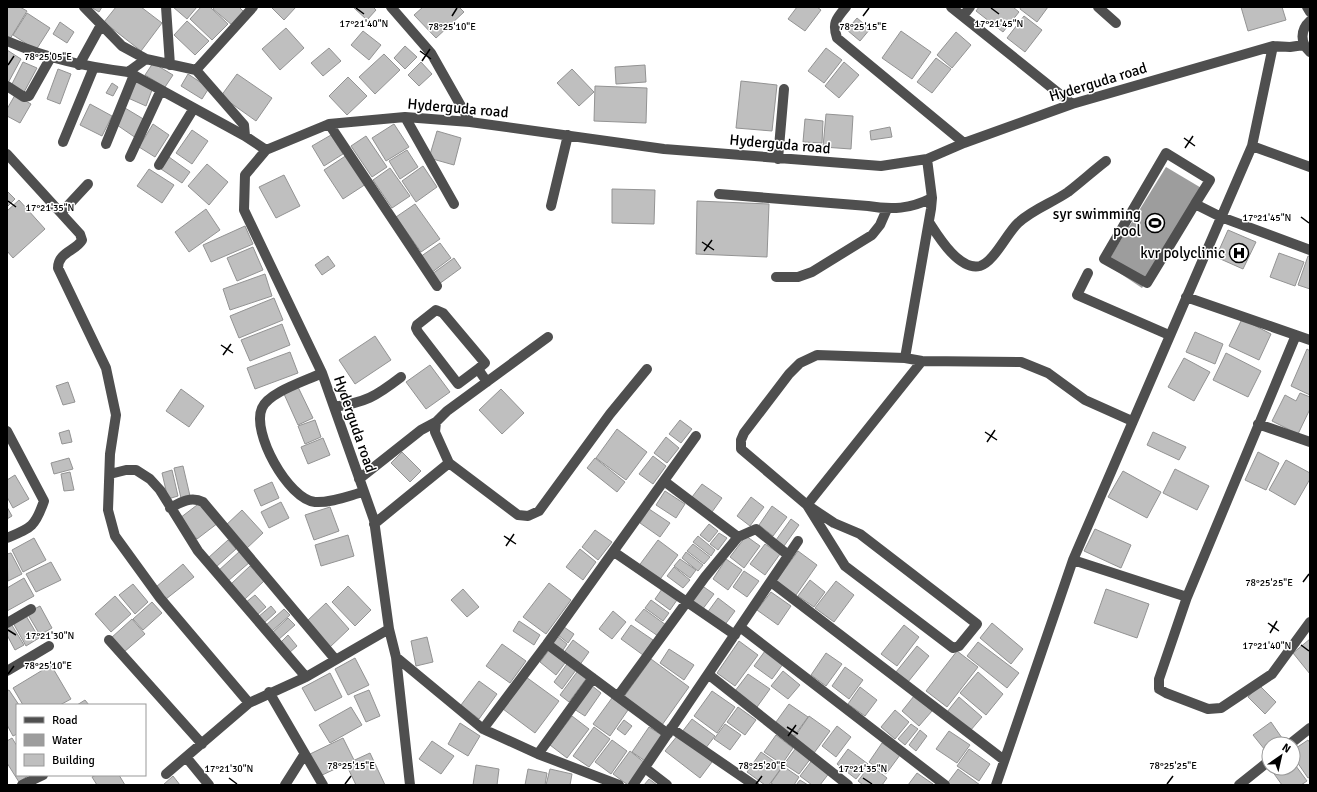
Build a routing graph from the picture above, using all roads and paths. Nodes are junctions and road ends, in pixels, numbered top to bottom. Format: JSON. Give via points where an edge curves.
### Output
{"nodes":[{"id":1,"x":84,"y":7,"type":"edge"},
{"id":2,"x":166,"y":7,"type":"edge"},
{"id":3,"x":253,"y":7,"type":"edge"},
{"id":4,"x":391,"y":7,"type":"edge"},
{"id":5,"x":846,"y":7,"type":"edge"},
{"id":6,"x":951,"y":7,"type":"edge"},
{"id":7,"x":970,"y":7,"type":"edge"},
{"id":8,"x":1098,"y":7,"type":"edge"},
{"id":9,"x":1306,"y":7,"type":"edge"},
{"id":10,"x":1310,"y":12,"type":"edge"},
{"id":11,"x":963,"y":16,"type":"junction"},
{"id":12,"x":1310,"y":21,"type":"edge"},
{"id":13,"x":1116,"y":23,"type":"dead end"},
{"id":14,"x":101,"y":25,"type":"junction"},
{"id":15,"x":7,"y":41,"type":"edge"},
{"id":16,"x":1273,"y":46,"type":"junction"},
{"id":17,"x":1307,"y":49,"type":"edge"},
{"id":18,"x":51,"y":57,"type":"junction"},
{"id":19,"x":146,"y":59,"type":"junction"},
{"id":20,"x":79,"y":65,"type":"junction"},
{"id":21,"x":170,"y":65,"type":"junction"},
{"id":22,"x":94,"y":67,"type":"junction"},
{"id":23,"x":196,"y":70,"type":"junction"},
{"id":24,"x":131,"y":73,"type":"junction"},
{"id":25,"x":7,"y":86,"type":"edge"},
{"id":26,"x":784,"y":89,"type":"dead end"},
{"id":27,"x":161,"y":90,"type":"junction"},
{"id":28,"x":1072,"y":104,"type":"junction"},
{"id":29,"x":194,"y":108,"type":"junction"},
{"id":30,"x":405,"y":117,"type":"junction"},
{"id":31,"x":470,"y":122,"type":"junction"},
{"id":32,"x":330,"y":124,"type":"junction"},
{"id":33,"x":568,"y":135,"type":"junction"},
{"id":34,"x":245,"y":136,"type":"junction"},
{"id":35,"x":63,"y":142,"type":"dead end"},
{"id":36,"x":964,"y":143,"type":"junction"},
{"id":37,"x":106,"y":144,"type":"dead end"},
{"id":38,"x":1252,"y":146,"type":"junction"},
{"id":39,"x":266,"y":150,"type":"junction"},
{"id":40,"x":7,"y":154,"type":"edge"},
{"id":41,"x":130,"y":157,"type":"dead end"},
{"id":42,"x":778,"y":159,"type":"junction"},
{"id":43,"x":927,"y":159,"type":"junction"},
{"id":44,"x":1106,"y":161,"type":"dead end"},
{"id":45,"x":159,"y":165,"type":"dead end"},
{"id":46,"x":1310,"y":167,"type":"edge"},
{"id":47,"x":88,"y":184,"type":"dead end"},
{"id":48,"x":720,"y":194,"type":"dead end"},
{"id":49,"x":932,"y":198,"type":"junction"},
{"id":50,"x":454,"y":204,"type":"dead end"},
{"id":51,"x":1195,"y":204,"type":"junction"},
{"id":52,"x":551,"y":206,"type":"dead end"},
{"id":53,"x":887,"y":209,"type":"junction"},
{"id":54,"x":61,"y":213,"type":"junction"},
{"id":55,"x":1221,"y":217,"type":"junction"},
{"id":56,"x":929,"y":222,"type":"junction"},
{"id":57,"x":1310,"y":250,"type":"edge"},
{"id":58,"x":1088,"y":272,"type":"dead end"},
{"id":59,"x":776,"y":277,"type":"dead end"},
{"id":60,"x":437,"y":286,"type":"dead end"},
{"id":61,"x":1186,"y":297,"type":"junction"},
{"id":62,"x":1169,"y":335,"type":"junction"},
{"id":63,"x":1296,"y":335,"type":"junction"},
{"id":64,"x":548,"y":337,"type":"dead end"},
{"id":65,"x":1310,"y":340,"type":"edge"},
{"id":66,"x":905,"y":358,"type":"junction"},
{"id":67,"x":922,"y":361,"type":"junction"},
{"id":68,"x":478,"y":369,"type":"junction"},
{"id":69,"x":647,"y":370,"type":"dead end"},
{"id":70,"x":322,"y":373,"type":"junction"},
{"id":71,"x":401,"y":377,"type":"dead end"},
{"id":72,"x":487,"y":382,"type":"junction"},
{"id":73,"x":334,"y":407,"type":"junction"},
{"id":74,"x":1132,"y":421,"type":"junction"},
{"id":75,"x":436,"y":422,"type":"junction"},
{"id":76,"x":1258,"y":424,"type":"junction"},
{"id":77,"x":7,"y":431,"type":"edge"},
{"id":78,"x":696,"y":436,"type":"dead end"},
{"id":79,"x":1310,"y":442,"type":"edge"},
{"id":80,"x":449,"y":463,"type":"junction"},
{"id":81,"x":110,"y":474,"type":"junction"},
{"id":82,"x":359,"y":479,"type":"junction"},
{"id":83,"x":664,"y":481,"type":"junction"},
{"id":84,"x":363,"y":492,"type":"junction"},
{"id":85,"x":808,"y":505,"type":"junction"},
{"id":86,"x":170,"y":508,"type":"junction"},
{"id":87,"x":374,"y":524,"type":"junction"},
{"id":88,"x":738,"y":537,"type":"junction"},
{"id":89,"x":7,"y":538,"type":"edge"},
{"id":90,"x":798,"y":541,"type":"dead end"},
{"id":91,"x":614,"y":552,"type":"junction"},
{"id":92,"x":788,"y":555,"type":"junction"},
{"id":93,"x":1073,"y":560,"type":"junction"},
{"id":94,"x":771,"y":582,"type":"junction"},
{"id":95,"x":1187,"y":597,"type":"junction"},
{"id":96,"x":686,"y":603,"type":"junction"},
{"id":97,"x":31,"y":610,"type":"dead end"},
{"id":98,"x":1310,"y":622,"type":"edge"},
{"id":99,"x":7,"y":623,"type":"edge"},
{"id":100,"x":389,"y":629,"type":"junction"},
{"id":101,"x":738,"y":631,"type":"junction"},
{"id":102,"x":109,"y":640,"type":"dead end"},
{"id":103,"x":547,"y":644,"type":"junction"},
{"id":104,"x":49,"y":646,"type":"dead end"},
{"id":105,"x":396,"y":657,"type":"junction"},
{"id":106,"x":335,"y":659,"type":"junction"},
{"id":107,"x":7,"y":671,"type":"edge"},
{"id":108,"x":708,"y":674,"type":"junction"},
{"id":109,"x":306,"y":677,"type":"junction"},
{"id":110,"x":592,"y":678,"type":"junction"},
{"id":111,"x":269,"y":692,"type":"junction"},
{"id":112,"x":618,"y":696,"type":"junction"},
{"id":113,"x":248,"y":703,"type":"junction"},
{"id":114,"x":1310,"y":728,"type":"edge"},
{"id":115,"x":483,"y":729,"type":"junction"},
{"id":116,"x":670,"y":731,"type":"junction"},
{"id":117,"x":1300,"y":736,"type":"edge"},
{"id":118,"x":202,"y":744,"type":"junction"},
{"id":119,"x":538,"y":754,"type":"junction"},
{"id":120,"x":304,"y":755,"type":"junction"},
{"id":121,"x":186,"y":757,"type":"junction"},
{"id":122,"x":1004,"y":760,"type":"junction"},
{"id":123,"x":1261,"y":767,"type":"edge"},
{"id":124,"x":645,"y":768,"type":"junction"},
{"id":125,"x":166,"y":774,"type":"dead end"},
{"id":126,"x":42,"y":776,"type":"edge"},
{"id":127,"x":22,"y":785,"type":"edge"},
{"id":128,"x":209,"y":785,"type":"edge"},
{"id":129,"x":285,"y":785,"type":"edge"},
{"id":130,"x":323,"y":785,"type":"edge"},
{"id":131,"x":410,"y":785,"type":"edge"},
{"id":132,"x":619,"y":785,"type":"edge"},
{"id":133,"x":632,"y":785,"type":"edge"},
{"id":134,"x":667,"y":785,"type":"edge"},
{"id":135,"x":754,"y":785,"type":"edge"},
{"id":136,"x":848,"y":785,"type":"edge"},
{"id":137,"x":945,"y":785,"type":"edge"},
{"id":138,"x":996,"y":785,"type":"edge"},
{"id":139,"x":1239,"y":785,"type":"edge"}],
"edges":[{"from":1,"to":14,"type":"street"},
{"from":2,"to":21,"type":"street"},
{"from":3,"to":23,"type":"street"},
{"from":4,"to":31,"type":"street","via":[[431,53]]},
{"from":5,"to":36,"type":"street","via":[[837,18],[834,28],[837,38]]},
{"from":6,"to":11,"type":"street"},
{"from":7,"to":11,"type":"street"},
{"from":8,"to":13,"type":"street"},
{"from":9,"to":10,"type":"street"},
{"from":11,"to":28,"type":"street"},
{"from":12,"to":17,"type":"street","via":[[1302,33]]},
{"from":14,"to":19,"type":"street","via":[[122,46]]},
{"from":14,"to":20,"type":"street"},
{"from":15,"to":18,"type":"street"},
{"from":16,"to":17,"type":"street","name":"Hyderguda road"},
{"from":16,"to":28,"type":"street","name":"Hyderguda road"},
{"from":16,"to":38,"type":"street"},
{"from":18,"to":20,"type":"street"},
{"from":18,"to":25,"type":"street","via":[[29,96],[24,97]]},
{"from":19,"to":21,"type":"street"},
{"from":19,"to":24,"type":"street"},
{"from":20,"to":22,"type":"street"},
{"from":21,"to":23,"type":"street"},
{"from":22,"to":24,"type":"street"},
{"from":22,"to":35,"type":"street"},
{"from":23,"to":34,"type":"street","via":[[244,125]]},
{"from":24,"to":27,"type":"street"},
{"from":24,"to":37,"type":"street"},
{"from":26,"to":42,"type":"street"},
{"from":27,"to":29,"type":"street"},
{"from":27,"to":41,"type":"street"},
{"from":28,"to":36,"type":"street","name":"Hyderguda road"},
{"from":29,"to":34,"type":"street"},
{"from":29,"to":45,"type":"street"},
{"from":30,"to":31,"type":"street","name":"Hyderguda road"},
{"from":30,"to":32,"type":"street","name":"Hyderguda road"},
{"from":30,"to":50,"type":"street"},
{"from":31,"to":33,"type":"street","name":"Hyderguda road"},
{"from":32,"to":39,"type":"street","name":"Hyderguda road"},
{"from":32,"to":60,"type":"street"},
{"from":33,"to":42,"type":"street","name":"Hyderguda road","via":[[664,149]]},
{"from":33,"to":52,"type":"street"},
{"from":34,"to":39,"type":"street"},
{"from":36,"to":43,"type":"street","name":"Hyderguda road"},
{"from":38,"to":46,"type":"street"},
{"from":38,"to":55,"type":"street"},
{"from":39,"to":70,"type":"street","name":"Hyderguda road","via":[[245,175],[244,210]]},
{"from":40,"to":54,"type":"street"},
{"from":42,"to":43,"type":"street","name":"Hyderguda road","via":[[881,166]]},
{"from":43,"to":49,"type":"street"},
{"from":44,"to":56,"type":"street","via":[[1067,192],[1027,215],[1008,234],[990,260],[980,266],[971,265],[950,252]]},
{"from":47,"to":54,"type":"street"},
{"from":48,"to":53,"type":"street"},
{"from":49,"to":53,"type":"street","via":[[905,209]]},
{"from":49,"to":56,"type":"street"},
{"from":51,"to":51,"type":"street","via":[[1210,180],[1166,153],[1104,259],[1147,283]]},
{"from":51,"to":55,"type":"street"},
{"from":53,"to":59,"type":"street","via":[[872,235],[812,272],[798,277]]},
{"from":54,"to":81,"type":"street","via":[[80,234],[82,240],[61,257],[58,268],[106,368],[116,415],[110,448]]},
{"from":55,"to":57,"type":"street"},
{"from":55,"to":61,"type":"street"},
{"from":56,"to":66,"type":"street"},
{"from":58,"to":62,"type":"street","via":[[1077,295]]},
{"from":61,"to":62,"type":"street"},
{"from":61,"to":63,"type":"street"},
{"from":62,"to":74,"type":"street"},
{"from":63,"to":65,"type":"street"},
{"from":63,"to":76,"type":"street"},
{"from":64,"to":72,"type":"street"},
{"from":66,"to":67,"type":"street"},
{"from":66,"to":85,"type":"street","via":[[817,355],[800,363],[789,374],[744,433],[741,449]]},
{"from":67,"to":74,"type":"street","via":[[1021,362],[1048,373],[1085,400]]},
{"from":67,"to":85,"type":"street"},
{"from":68,"to":68,"type":"street","via":[[485,364],[443,313],[436,310],[417,325],[418,332],[458,384]]},
{"from":68,"to":72,"type":"street"},
{"from":69,"to":80,"type":"street","via":[[610,414],[539,511],[528,516],[518,515]]},
{"from":70,"to":73,"type":"street","name":"Hyderguda road"},
{"from":70,"to":84,"type":"street","via":[[270,397],[262,408],[260,419],[267,447],[287,484],[300,496],[315,502]]},
{"from":71,"to":73,"type":"street","via":[[369,400]]},
{"from":72,"to":75,"type":"street"},
{"from":73,"to":82,"type":"street","name":"Hyderguda road"},
{"from":74,"to":93,"type":"street"},
{"from":75,"to":80,"type":"street","via":[[435,432]]},
{"from":75,"to":82,"type":"street","via":[[421,430]]},
{"from":76,"to":79,"type":"street"},
{"from":76,"to":95,"type":"street"},
{"from":77,"to":89,"type":"street","via":[[44,501],[39,517],[29,529]]},
{"from":78,"to":83,"type":"street"},
{"from":80,"to":87,"type":"street"},
{"from":81,"to":86,"type":"street","via":[[126,470],[136,470],[144,474],[160,490]]},
{"from":81,"to":113,"type":"street","via":[[108,510],[115,536],[160,598]]},
{"from":82,"to":84,"type":"street","name":"Hyderguda road"},
{"from":83,"to":88,"type":"street"},
{"from":83,"to":91,"type":"street"},
{"from":84,"to":87,"type":"street","name":"Hyderguda road"},
{"from":85,"to":85,"type":"street","via":[[845,566],[954,648],[959,646],[977,624],[860,534],[834,523]]},
{"from":86,"to":106,"type":"street","via":[[190,499],[203,502]]},
{"from":86,"to":109,"type":"street","via":[[198,551]]},
{"from":87,"to":100,"type":"street","name":"Hyderguda road"},
{"from":88,"to":92,"type":"street","via":[[756,529]]},
{"from":88,"to":96,"type":"street"},
{"from":90,"to":92,"type":"street"},
{"from":91,"to":96,"type":"street"},
{"from":91,"to":103,"type":"street"},
{"from":92,"to":94,"type":"street"},
{"from":93,"to":95,"type":"street"},
{"from":93,"to":122,"type":"street"},
{"from":94,"to":101,"type":"street"},
{"from":94,"to":122,"type":"street"},
{"from":95,"to":98,"type":"street","via":[[1159,679],[1159,688],[1166,694],[1208,709],[1221,708],[1272,674]]},
{"from":96,"to":101,"type":"street"},
{"from":96,"to":112,"type":"street"},
{"from":97,"to":99,"type":"street"},
{"from":100,"to":105,"type":"street","name":"Hyderguda road"},
{"from":100,"to":106,"type":"street"},
{"from":101,"to":108,"type":"street"},
{"from":101,"to":137,"type":"street"},
{"from":102,"to":118,"type":"street"},
{"from":103,"to":110,"type":"street"},
{"from":103,"to":115,"type":"street"},
{"from":104,"to":107,"type":"street"},
{"from":105,"to":115,"type":"street"},
{"from":105,"to":131,"type":"street","name":"Hyderguda road"},
{"from":106,"to":109,"type":"street"},
{"from":108,"to":116,"type":"street"},
{"from":108,"to":136,"type":"street"},
{"from":109,"to":111,"type":"street"},
{"from":110,"to":112,"type":"street"},
{"from":110,"to":119,"type":"street"},
{"from":111,"to":113,"type":"street"},
{"from":111,"to":120,"type":"street"},
{"from":112,"to":116,"type":"street"},
{"from":113,"to":118,"type":"street"},
{"from":114,"to":117,"type":"street"},
{"from":115,"to":119,"type":"street"},
{"from":116,"to":124,"type":"street"},
{"from":116,"to":135,"type":"street"},
{"from":118,"to":121,"type":"street"},
{"from":119,"to":132,"type":"street"},
{"from":120,"to":129,"type":"street"},
{"from":120,"to":130,"type":"street"},
{"from":121,"to":125,"type":"street"},
{"from":121,"to":128,"type":"street"},
{"from":122,"to":138,"type":"street"},
{"from":123,"to":139,"type":"street"},
{"from":124,"to":133,"type":"street"},
{"from":124,"to":134,"type":"street"},
{"from":126,"to":127,"type":"street"}]}
